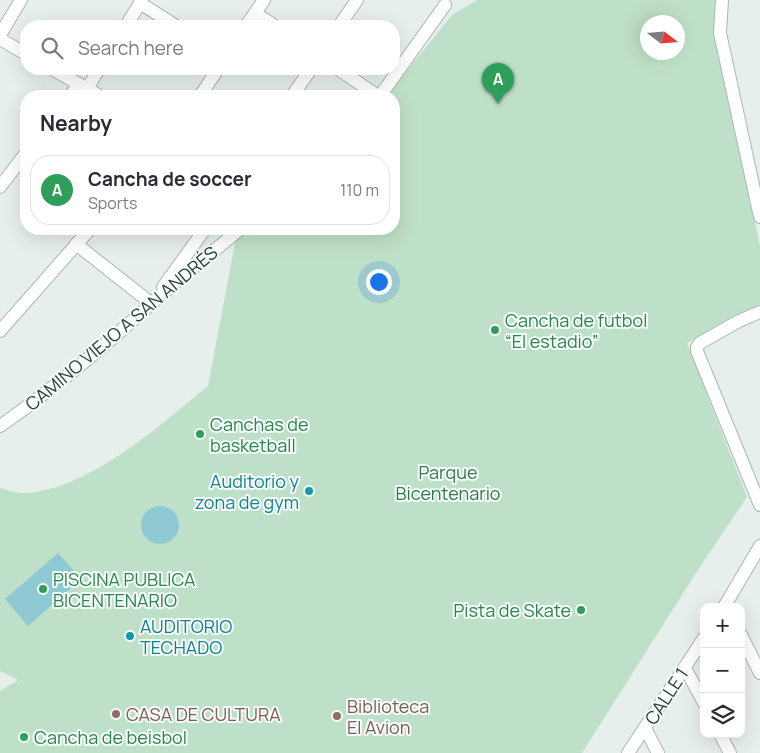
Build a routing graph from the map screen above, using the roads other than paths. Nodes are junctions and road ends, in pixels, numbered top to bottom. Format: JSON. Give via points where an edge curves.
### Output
{"nodes":[{"id":1,"x":21,"y":0,"type":"edge"},
{"id":2,"x":264,"y":0,"type":"edge"},
{"id":3,"x":356,"y":0,"type":"edge"},
{"id":4,"x":722,"y":0,"type":"edge"},
{"id":5,"x":141,"y":2,"type":"edge"},
{"id":6,"x":445,"y":5,"type":"dead end"},
{"id":7,"x":255,"y":13,"type":"junction"},
{"id":8,"x":130,"y":20,"type":"edge"},
{"id":9,"x":167,"y":20,"type":"edge"},
{"id":10,"x":250,"y":20,"type":"edge"},
{"id":11,"x":266,"y":20,"type":"edge"},
{"id":12,"x":343,"y":20,"type":"edge"},
{"id":13,"x":0,"y":35,"type":"edge"},
{"id":14,"x":0,"y":39,"type":"edge"},
{"id":15,"x":20,"y":51,"type":"edge"},
{"id":16,"x":400,"y":67,"type":"edge"},
{"id":17,"x":63,"y":75,"type":"edge"},
{"id":18,"x":94,"y":75,"type":"edge"},
{"id":19,"x":214,"y":75,"type":"edge"},
{"id":20,"x":307,"y":75,"type":"edge"},
{"id":21,"x":347,"y":75,"type":"edge"},
{"id":22,"x":394,"y":75,"type":"edge"},
{"id":23,"x":83,"y":86,"type":"junction"},
{"id":24,"x":78,"y":90,"type":"edge"},
{"id":25,"x":90,"y":90,"type":"edge"},
{"id":26,"x":204,"y":90,"type":"edge"},
{"id":27,"x":296,"y":90,"type":"edge"},
{"id":28,"x":370,"y":90,"type":"edge"},
{"id":29,"x":383,"y":90,"type":"edge"},
{"id":30,"x":20,"y":161,"type":"edge"},
{"id":31,"x":0,"y":187,"type":"edge"},
{"id":32,"x":760,"y":217,"type":"edge"},
{"id":33,"x":84,"y":235,"type":"edge"},
{"id":34,"x":201,"y":235,"type":"edge"},
{"id":35,"x":233,"y":235,"type":"edge"},
{"id":36,"x":76,"y":244,"type":"junction"},
{"id":37,"x":152,"y":304,"type":"junction"},
{"id":38,"x":760,"y":312,"type":"edge"},
{"id":39,"x":0,"y":331,"type":"edge"},
{"id":40,"x":0,"y":426,"type":"edge"},
{"id":41,"x":760,"y":504,"type":"edge"},
{"id":42,"x":760,"y":546,"type":"edge"},
{"id":43,"x":727,"y":603,"type":"edge"},
{"id":44,"x":700,"y":644,"type":"edge"},
{"id":45,"x":745,"y":644,"type":"edge"},
{"id":46,"x":685,"y":668,"type":"junction"},
{"id":47,"x":760,"y":673,"type":"edge"},
{"id":48,"x":700,"y":696,"type":"edge"},
{"id":49,"x":645,"y":728,"type":"junction"},
{"id":50,"x":722,"y":738,"type":"edge"},
{"id":51,"x":628,"y":753,"type":"edge"},
{"id":52,"x":658,"y":753,"type":"edge"},
{"id":53,"x":730,"y":753,"type":"edge"}],
"edges":[{"from":1,"to":13,"type":"street"},
{"from":2,"to":7,"type":"street"},
{"from":3,"to":12,"type":"street"},
{"from":4,"to":32,"type":"street","via":[[720,33]]},
{"from":5,"to":8,"type":"street"},
{"from":5,"to":9,"type":"street"},
{"from":6,"to":16,"type":"street"},
{"from":7,"to":10,"type":"street"},
{"from":7,"to":11,"type":"street"},
{"from":14,"to":15,"type":"street"},
{"from":17,"to":23,"type":"street"},
{"from":18,"to":23,"type":"street"},
{"from":19,"to":26,"type":"street"},
{"from":20,"to":27,"type":"street"},
{"from":21,"to":28,"type":"street"},
{"from":22,"to":29,"type":"street"},
{"from":23,"to":24,"type":"street"},
{"from":23,"to":25,"type":"street"},
{"from":30,"to":31,"type":"street"},
{"from":33,"to":36,"type":"street"},
{"from":34,"to":37,"type":"street"},
{"from":35,"to":37,"type":"street","name":"CAMINO VIEJO A SAN ANDRÉS"},
{"from":36,"to":37,"type":"street"},
{"from":36,"to":39,"type":"street"},
{"from":37,"to":40,"type":"street","name":"CAMINO VIEJO A SAN ANDRÉS"},
{"from":38,"to":41,"type":"street","via":[[708,339],[697,349]]},
{"from":42,"to":43,"type":"street"},
{"from":44,"to":46,"type":"street","name":"CALLE 1"},
{"from":45,"to":47,"type":"street"},
{"from":46,"to":48,"type":"street"},
{"from":46,"to":49,"type":"street","name":"CALLE 1"},
{"from":49,"to":51,"type":"street","name":"CALLE 1"},
{"from":49,"to":52,"type":"street"},
{"from":50,"to":53,"type":"street"}]}
